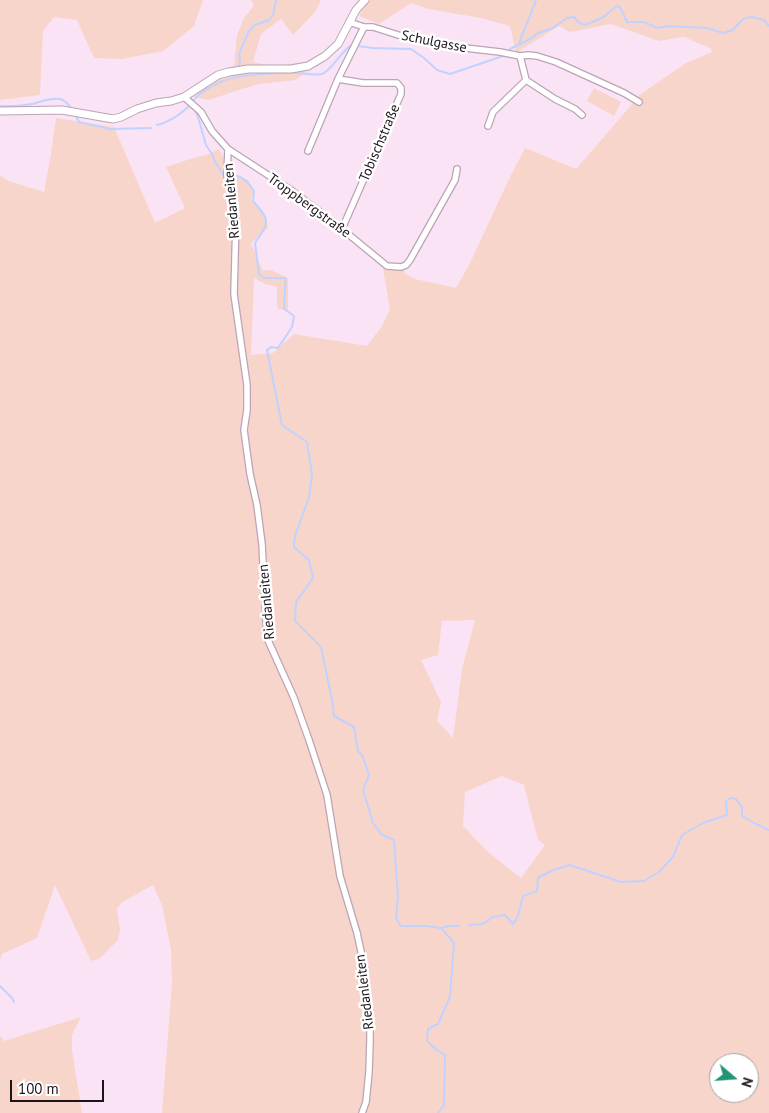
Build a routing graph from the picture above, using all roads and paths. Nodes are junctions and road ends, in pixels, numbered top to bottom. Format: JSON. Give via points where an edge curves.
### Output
{"nodes":[{"id":1,"x":365,"y":0,"type":"edge"},
{"id":2,"x":349,"y":22,"type":"junction"},
{"id":3,"x":364,"y":27,"type":"junction"},
{"id":4,"x":520,"y":56,"type":"junction"},
{"id":5,"x":338,"y":79,"type":"junction"},
{"id":6,"x":526,"y":80,"type":"junction"},
{"id":7,"x":186,"y":99,"type":"junction"},
{"id":8,"x":639,"y":102,"type":"dead end"},
{"id":9,"x":0,"y":111,"type":"edge"},
{"id":10,"x":582,"y":115,"type":"dead end"},
{"id":11,"x":488,"y":126,"type":"dead end"},
{"id":12,"x":228,"y":149,"type":"junction"},
{"id":13,"x":308,"y":151,"type":"dead end"},
{"id":14,"x":457,"y":169,"type":"dead end"},
{"id":15,"x":342,"y":229,"type":"junction"},
{"id":16,"x":362,"y":1113,"type":"edge"}],
"edges":[{"from":1,"to":2,"type":"street"},
{"from":2,"to":3,"type":"street","name":"Schulgasse"},
{"from":2,"to":7,"type":"street","via":[[338,44],[308,66],[233,71],[218,76]]},
{"from":3,"to":4,"type":"street","name":"Schulgasse","via":[[439,45]]},
{"from":3,"to":5,"type":"street"},
{"from":4,"to":6,"type":"street"},
{"from":4,"to":8,"type":"street","name":"Schulgasse","via":[[537,56],[556,62]]},
{"from":5,"to":13,"type":"street"},
{"from":5,"to":15,"type":"street","name":"Tobischstraße","via":[[397,83],[401,88]]},
{"from":6,"to":10,"type":"street"},
{"from":6,"to":11,"type":"street","via":[[493,112]]},
{"from":7,"to":9,"type":"street","via":[[156,103],[112,119],[69,111]]},
{"from":7,"to":12,"type":"street","name":"Riedanleiten","via":[[201,112]]},
{"from":12,"to":15,"type":"street","name":"Troppbergstraße","via":[[291,190]]},
{"from":12,"to":16,"type":"street","name":"Riedanleiten","via":[[227,174],[236,219],[234,294],[247,385],[244,430],[262,544],[267,638],[294,698],[327,795],[340,876],[364,965],[370,1041],[366,1102]]},
{"from":14,"to":15,"type":"street","name":"Troppbergstraße","via":[[455,180],[406,265],[387,266]]}]}
